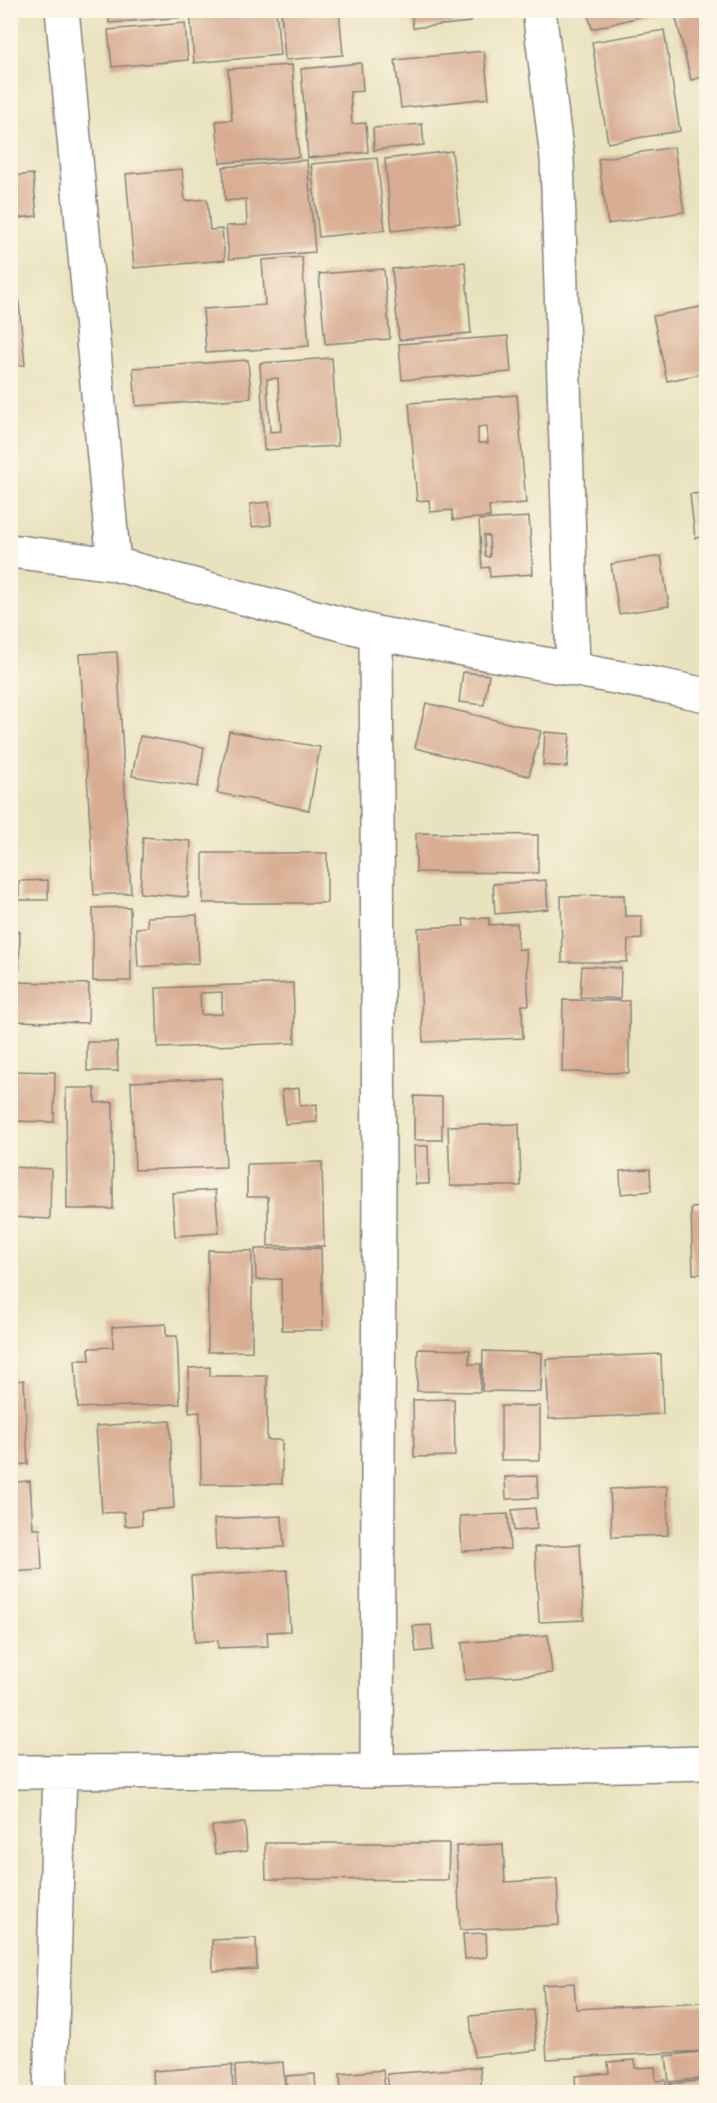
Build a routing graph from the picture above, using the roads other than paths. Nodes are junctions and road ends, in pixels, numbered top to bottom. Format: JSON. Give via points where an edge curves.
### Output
{"nodes":[{"id":1,"x":62,"y":10,"type":"edge"},
{"id":2,"x":539,"y":10,"type":"edge"},
{"id":3,"x":10,"y":551,"type":"edge"},
{"id":4,"x":114,"y":564,"type":"junction"},
{"id":5,"x":376,"y":633,"type":"junction"},
{"id":6,"x":573,"y":669,"type":"junction"},
{"id":7,"x":706,"y":695,"type":"edge"},
{"id":8,"x":706,"y":1763,"type":"edge"},
{"id":9,"x":377,"y":1771,"type":"junction"},
{"id":10,"x":10,"y":1772,"type":"edge"},
{"id":11,"x":60,"y":1773,"type":"junction"},
{"id":12,"x":50,"y":2092,"type":"edge"}],
"edges":[{"from":1,"to":4,"type":"street"},
{"from":2,"to":6,"type":"street","via":[[557,158]]},
{"from":3,"to":4,"type":"street"},
{"from":4,"to":5,"type":"street"},
{"from":5,"to":6,"type":"street"},
{"from":5,"to":9,"type":"street"},
{"from":6,"to":7,"type":"street"},
{"from":8,"to":9,"type":"street"},
{"from":9,"to":11,"type":"street"},
{"from":10,"to":11,"type":"street"},
{"from":11,"to":12,"type":"street"}]}
